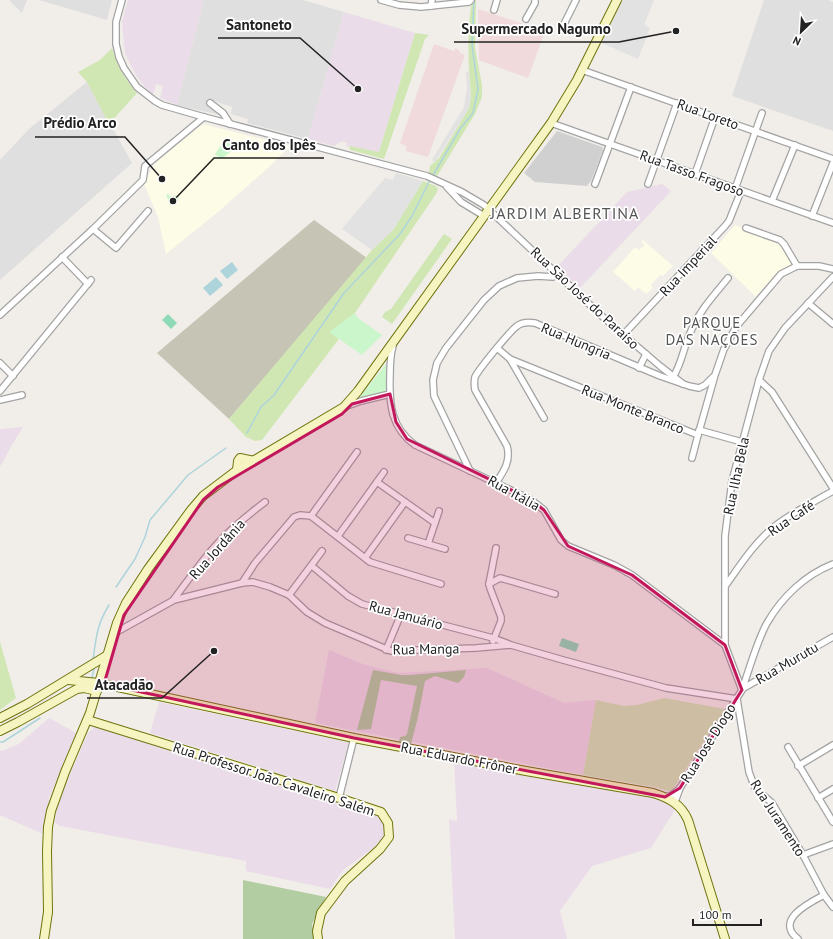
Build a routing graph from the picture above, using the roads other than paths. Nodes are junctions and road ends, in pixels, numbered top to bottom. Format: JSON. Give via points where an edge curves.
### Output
{"nodes":[{"id":1,"x":122,"y":0,"type":"edge"},
{"id":2,"x":381,"y":0,"type":"edge"},
{"id":3,"x":471,"y":0,"type":"edge"},
{"id":4,"x":497,"y":0,"type":"edge"},
{"id":5,"x":535,"y":0,"type":"edge"},
{"id":6,"x":576,"y":0,"type":"edge"},
{"id":7,"x":617,"y":0,"type":"edge"},
{"id":8,"x":399,"y":3,"type":"edge"},
{"id":9,"x":431,"y":3,"type":"edge"},
{"id":10,"x":494,"y":10,"type":"dead end"},
{"id":11,"x":526,"y":20,"type":"dead end"},
{"id":12,"x":561,"y":30,"type":"dead end"},
{"id":13,"x":582,"y":70,"type":"junction"},
{"id":14,"x":631,"y":87,"type":"junction"},
{"id":15,"x":210,"y":103,"type":"dead end"},
{"id":16,"x":677,"y":103,"type":"junction"},
{"id":17,"x":762,"y":113,"type":"dead end"},
{"id":18,"x":204,"y":117,"type":"junction"},
{"id":19,"x":715,"y":117,"type":"junction"},
{"id":20,"x":551,"y":123,"type":"junction"},
{"id":21,"x":230,"y":124,"type":"junction"},
{"id":22,"x":756,"y":131,"type":"junction"},
{"id":23,"x":610,"y":144,"type":"junction"},
{"id":24,"x":795,"y":145,"type":"junction"},
{"id":25,"x":833,"y":159,"type":"edge"},
{"id":26,"x":656,"y":160,"type":"junction"},
{"id":27,"x":833,"y":162,"type":"edge"},
{"id":28,"x":695,"y":174,"type":"junction"},
{"id":29,"x":595,"y":184,"type":"dead end"},
{"id":30,"x":648,"y":184,"type":"dead end"},
{"id":31,"x":446,"y":185,"type":"junction"},
{"id":32,"x":738,"y":190,"type":"junction"},
{"id":33,"x":772,"y":201,"type":"junction"},
{"id":34,"x":148,"y":211,"type":"dead end"},
{"id":35,"x":486,"y":212,"type":"junction"},
{"id":36,"x":812,"y":216,"type":"junction"},
{"id":37,"x":833,"y":223,"type":"edge"},
{"id":38,"x":746,"y":228,"type":"dead end"},
{"id":39,"x":93,"y":229,"type":"junction"},
{"id":40,"x":62,"y":257,"type":"junction"},
{"id":41,"x":797,"y":266,"type":"junction"},
{"id":42,"x":833,"y":269,"type":"edge"},
{"id":43,"x":557,"y":273,"type":"junction"},
{"id":44,"x":833,"y":277,"type":"edge"},
{"id":45,"x":728,"y":278,"type":"dead end"},
{"id":46,"x":808,"y":303,"type":"junction"},
{"id":47,"x":0,"y":314,"type":"edge"},
{"id":48,"x":833,"y":324,"type":"edge"},
{"id":49,"x":624,"y":334,"type":"junction"},
{"id":50,"x":394,"y":340,"type":"junction"},
{"id":51,"x":497,"y":348,"type":"junction"},
{"id":52,"x":646,"y":354,"type":"junction"},
{"id":53,"x":510,"y":360,"type":"junction"},
{"id":54,"x":0,"y":363,"type":"edge"},
{"id":55,"x":639,"y":368,"type":"junction"},
{"id":56,"x":761,"y":372,"type":"junction"},
{"id":57,"x":715,"y":375,"type":"junction"},
{"id":58,"x":13,"y":376,"type":"junction"},
{"id":59,"x":673,"y":377,"type":"junction"},
{"id":60,"x":758,"y":380,"type":"junction"},
{"id":61,"x":683,"y":384,"type":"junction"},
{"id":62,"x":0,"y":391,"type":"edge"},
{"id":63,"x":772,"y":392,"type":"junction"},
{"id":64,"x":390,"y":394,"type":"junction"},
{"id":65,"x":22,"y":395,"type":"dead end"},
{"id":66,"x":0,"y":400,"type":"edge"},
{"id":67,"x":348,"y":405,"type":"junction"},
{"id":68,"x":544,"y":418,"type":"dead end"},
{"id":69,"x":698,"y":433,"type":"junction"},
{"id":70,"x":742,"y":442,"type":"junction"},
{"id":71,"x":357,"y":452,"type":"dead end"},
{"id":72,"x":692,"y":458,"type":"dead end"},
{"id":73,"x":470,"y":471,"type":"junction"},
{"id":74,"x":384,"y":472,"type":"dead end"},
{"id":75,"x":377,"y":482,"type":"junction"},
{"id":76,"x":496,"y":483,"type":"junction"},
{"id":77,"x":833,"y":489,"type":"edge"},
{"id":78,"x":265,"y":502,"type":"dead end"},
{"id":79,"x":405,"y":502,"type":"junction"},
{"id":80,"x":439,"y":511,"type":"dead end"},
{"id":81,"x":311,"y":516,"type":"junction"},
{"id":82,"x":435,"y":523,"type":"junction"},
{"id":83,"x":338,"y":536,"type":"junction"},
{"id":84,"x":408,"y":538,"type":"dead end"},
{"id":85,"x":428,"y":544,"type":"junction"},
{"id":86,"x":496,"y":548,"type":"dead end"},
{"id":87,"x":445,"y":549,"type":"dead end"},
{"id":88,"x":322,"y":552,"type":"dead end"},
{"id":89,"x":364,"y":558,"type":"junction"},
{"id":90,"x":833,"y":564,"type":"edge"},
{"id":91,"x":312,"y":566,"type":"junction"},
{"id":92,"x":738,"y":568,"type":"junction"},
{"id":93,"x":726,"y":574,"type":"junction"},
{"id":94,"x":242,"y":583,"type":"junction"},
{"id":95,"x":441,"y":584,"type":"dead end"},
{"id":96,"x":490,"y":584,"type":"junction"},
{"id":97,"x":726,"y":585,"type":"junction"},
{"id":98,"x":555,"y":594,"type":"dead end"},
{"id":99,"x":289,"y":596,"type":"junction"},
{"id":100,"x":174,"y":600,"type":"junction"},
{"id":101,"x":401,"y":614,"type":"junction"},
{"id":102,"x":116,"y":632,"type":"junction"},
{"id":103,"x":833,"y":637,"type":"edge"},
{"id":104,"x":494,"y":638,"type":"junction"},
{"id":105,"x":511,"y":645,"type":"junction"},
{"id":106,"x":725,"y":645,"type":"junction"},
{"id":107,"x":491,"y":647,"type":"junction"},
{"id":108,"x":386,"y":650,"type":"junction"},
{"id":109,"x":106,"y":656,"type":"junction"},
{"id":110,"x":68,"y":680,"type":"junction"},
{"id":111,"x":100,"y":686,"type":"junction"},
{"id":112,"x":742,"y":690,"type":"junction"},
{"id":113,"x":737,"y":699,"type":"junction"},
{"id":114,"x":0,"y":718,"type":"edge"},
{"id":115,"x":90,"y":721,"type":"junction"},
{"id":116,"x":0,"y":731,"type":"edge"},
{"id":117,"x":354,"y":738,"type":"junction"},
{"id":118,"x":833,"y":745,"type":"edge"},
{"id":119,"x":788,"y":747,"type":"dead end"},
{"id":120,"x":798,"y":766,"type":"junction"},
{"id":121,"x":680,"y":788,"type":"junction"},
{"id":122,"x":833,"y":789,"type":"edge"},
{"id":123,"x":665,"y":797,"type":"junction"},
{"id":124,"x":339,"y":798,"type":"junction"},
{"id":125,"x":818,"y":798,"type":"junction"},
{"id":126,"x":675,"y":802,"type":"junction"},
{"id":127,"x":833,"y":822,"type":"edge"},
{"id":128,"x":833,"y":844,"type":"edge"},
{"id":129,"x":803,"y":855,"type":"junction"},
{"id":130,"x":824,"y":895,"type":"junction"},
{"id":131,"x":833,"y":907,"type":"edge"},
{"id":132,"x":44,"y":939,"type":"edge"},
{"id":133,"x":47,"y":939,"type":"edge"},
{"id":134,"x":318,"y":939,"type":"edge"},
{"id":135,"x":725,"y":939,"type":"edge"},
{"id":136,"x":798,"y":939,"type":"edge"}],
"edges":[{"from":1,"to":18,"type":"street","via":[[116,22],[116,44],[130,78],[137,87],[162,105]]},
{"from":2,"to":8,"type":"street"},
{"from":3,"to":9,"type":"street"},
{"from":4,"to":10,"type":"street"},
{"from":5,"to":11,"type":"street"},
{"from":6,"to":12,"type":"street"},
{"from":7,"to":13,"type":"main road"},
{"from":8,"to":9,"type":"street","via":[[421,8]]},
{"from":13,"to":14,"type":"street","name":"Rua Loreto"},
{"from":13,"to":20,"type":"main road"},
{"from":14,"to":16,"type":"street","name":"Rua Loreto"},
{"from":14,"to":23,"type":"street"},
{"from":15,"to":21,"type":"street","via":[[223,113]]},
{"from":16,"to":19,"type":"street","name":"Rua Loreto"},
{"from":16,"to":26,"type":"street"},
{"from":17,"to":22,"type":"street","name":"Rua Imperial"},
{"from":18,"to":21,"type":"street"},
{"from":18,"to":39,"type":"street","via":[[145,166],[140,183]]},
{"from":19,"to":22,"type":"street","name":"Rua Loreto"},
{"from":19,"to":28,"type":"street"},
{"from":20,"to":23,"type":"street","name":"Rua Tasso Fragoso"},
{"from":20,"to":35,"type":"main road"},
{"from":21,"to":31,"type":"street","via":[[288,136],[427,176]]},
{"from":22,"to":24,"type":"street","name":"Rua Loreto"},
{"from":22,"to":32,"type":"street","name":"Rua Imperial"},
{"from":23,"to":26,"type":"street","name":"Rua Tasso Fragoso"},
{"from":23,"to":29,"type":"street"},
{"from":24,"to":25,"type":"street","name":"Rua Loreto"},
{"from":24,"to":33,"type":"street"},
{"from":26,"to":28,"type":"street","name":"Rua Tasso Fragoso"},
{"from":26,"to":30,"type":"street"},
{"from":27,"to":36,"type":"street"},
{"from":28,"to":32,"type":"street","name":"Rua Tasso Fragoso"},
{"from":31,"to":35,"type":"street","via":[[461,202]]},
{"from":31,"to":35,"type":"street","via":[[480,202]]},
{"from":32,"to":33,"type":"street","name":"Rua Tasso Fragoso"},
{"from":32,"to":49,"type":"street","name":"Rua Imperial","via":[[729,221]]},
{"from":33,"to":36,"type":"street","name":"Rua Tasso Fragoso"},
{"from":34,"to":39,"type":"street","via":[[116,248]]},
{"from":35,"to":43,"type":"street","name":"Rua São José do Paraíso"},
{"from":35,"to":50,"type":"main road"},
{"from":36,"to":37,"type":"street","name":"Rua Tasso Fragoso"},
{"from":38,"to":41,"type":"street","via":[[780,240]]},
{"from":39,"to":40,"type":"street"},
{"from":40,"to":47,"type":"street"},
{"from":40,"to":58,"type":"street","via":[[90,282]]},
{"from":41,"to":42,"type":"street"},
{"from":41,"to":57,"type":"street","name":"Rua Monte Branco","via":[[781,274],[736,327],[724,349]]},
{"from":43,"to":49,"type":"street","name":"Rua São José do Paraíso"},
{"from":43,"to":73,"type":"street","via":[[553,277],[517,278],[499,286],[479,306],[437,363],[433,380],[434,396]]},
{"from":44,"to":46,"type":"street","name":"Rua Ilha Bela"},
{"from":45,"to":59,"type":"street","via":[[704,306],[696,320]]},
{"from":46,"to":48,"type":"street"},
{"from":46,"to":56,"type":"street","name":"Rua Ilha Bela","via":[[776,340]]},
{"from":49,"to":52,"type":"street","name":"Rua São José do Paraíso"},
{"from":50,"to":64,"type":"street","name":"Rua Itália"},
{"from":50,"to":67,"type":"main road"},
{"from":51,"to":53,"type":"street"},
{"from":51,"to":55,"type":"street","name":"Rua Hungria","via":[[517,326],[530,322]]},
{"from":51,"to":76,"type":"street","name":"Rua Hungria","via":[[477,374],[474,384],[509,452],[507,464]]},
{"from":52,"to":55,"type":"street"},
{"from":52,"to":59,"type":"street","name":"Rua São José do Paraíso"},
{"from":53,"to":68,"type":"street"},
{"from":53,"to":69,"type":"street","name":"Rua Monte Branco"},
{"from":54,"to":58,"type":"street"},
{"from":55,"to":61,"type":"street","name":"Rua Hungria"},
{"from":56,"to":60,"type":"street","name":"Rua Ilha Bela"},
{"from":56,"to":63,"type":"street"},
{"from":57,"to":61,"type":"street","name":"Rua Hungria","via":[[699,388]]},
{"from":57,"to":69,"type":"street","name":"Rua Monte Branco"},
{"from":58,"to":62,"type":"street"},
{"from":59,"to":61,"type":"street","name":"Rua São José do Paraíso"},
{"from":60,"to":63,"type":"street"},
{"from":60,"to":70,"type":"street","name":"Rua Ilha Bela"},
{"from":63,"to":77,"type":"street"},
{"from":64,"to":67,"type":"street"},
{"from":64,"to":73,"type":"street","name":"Rua Itália","via":[[391,410],[407,439]]},
{"from":65,"to":66,"type":"street"},
{"from":67,"to":102,"type":"main road","via":[[342,414],[218,487],[203,500],[148,576]]},
{"from":67,"to":102,"type":"main road","via":[[237,470],[203,496],[134,590],[122,610]]},
{"from":69,"to":70,"type":"street"},
{"from":69,"to":72,"type":"street"},
{"from":70,"to":93,"type":"street","name":"Rua Ilha Bela","via":[[729,499],[725,536]]},
{"from":71,"to":81,"type":"street"},
{"from":73,"to":76,"type":"street","name":"Rua Itália"},
{"from":74,"to":75,"type":"street"},
{"from":75,"to":79,"type":"street"},
{"from":75,"to":83,"type":"street"},
{"from":76,"to":106,"type":"street","name":"Rua Itália","via":[[530,499],[544,510],[561,540],[568,546],[632,575]]},
{"from":77,"to":92,"type":"street","name":"Rua Café","via":[[775,526]]},
{"from":78,"to":100,"type":"street","name":"Rua Jordânia","via":[[217,544]]},
{"from":79,"to":82,"type":"street"},
{"from":79,"to":89,"type":"street"},
{"from":80,"to":82,"type":"street"},
{"from":81,"to":83,"type":"street"},
{"from":81,"to":94,"type":"street","via":[[294,517],[255,563]]},
{"from":82,"to":85,"type":"street"},
{"from":83,"to":89,"type":"street"},
{"from":84,"to":85,"type":"street"},
{"from":85,"to":87,"type":"street"},
{"from":86,"to":96,"type":"street"},
{"from":88,"to":91,"type":"street"},
{"from":89,"to":95,"type":"street"},
{"from":90,"to":112,"type":"street","name":"Rua José Diogo","via":[[801,583],[777,609],[767,624]]},
{"from":91,"to":99,"type":"street"},
{"from":91,"to":101,"type":"street","name":"Rua Januário","via":[[355,600]]},
{"from":92,"to":93,"type":"street","name":"Rua Café"},
{"from":92,"to":97,"type":"street","name":"Rua Café"},
{"from":93,"to":97,"type":"street","name":"Rua Ilha Bela"},
{"from":94,"to":99,"type":"street","name":"Rua Manga","via":[[262,584]]},
{"from":94,"to":100,"type":"street","name":"Rua Manga"},
{"from":96,"to":98,"type":"street","via":[[500,578]]},
{"from":96,"to":104,"type":"street","via":[[501,617]]},
{"from":97,"to":106,"type":"street","name":"Rua Ilha Bela"},
{"from":99,"to":108,"type":"street","name":"Rua Manga","via":[[320,620]]},
{"from":100,"to":102,"type":"street","name":"Rua Manga"},
{"from":101,"to":104,"type":"street","name":"Rua Januário"},
{"from":101,"to":108,"type":"street"},
{"from":102,"to":109,"type":"main road"},
{"from":102,"to":111,"type":"main road"},
{"from":103,"to":112,"type":"street","name":"Rua Murutu"},
{"from":104,"to":105,"type":"street","name":"Rua Januário"},
{"from":104,"to":107,"type":"street"},
{"from":105,"to":107,"type":"street","name":"Rua Manga"},
{"from":105,"to":113,"type":"street","name":"Rua Manga","via":[[666,688]]},
{"from":106,"to":112,"type":"street","name":"Rua Ilha Bela"},
{"from":107,"to":108,"type":"street","name":"Rua Manga"},
{"from":109,"to":110,"type":"main road"},
{"from":109,"to":111,"type":"main road"},
{"from":110,"to":111,"type":"main road"},
{"from":110,"to":114,"type":"main road"},
{"from":111,"to":115,"type":"main road"},
{"from":111,"to":116,"type":"main road","via":[[77,689]]},
{"from":111,"to":117,"type":"main road","name":"Rua Eduardo Frôner"},
{"from":112,"to":113,"type":"street"},
{"from":113,"to":121,"type":"street","name":"Rua José Diogo"},
{"from":113,"to":129,"type":"street","name":"Rua Juramento","via":[[753,785],[772,803]]},
{"from":115,"to":124,"type":"main road","name":"Rua Professor João Cavaleiro Salém"},
{"from":115,"to":132,"type":"main road","via":[[64,772],[51,811],[48,832],[48,912]]},
{"from":115,"to":133,"type":"main road","via":[[54,813],[48,856],[51,917]]},
{"from":117,"to":123,"type":"main road","name":"Rua Eduardo Frôner"},
{"from":117,"to":124,"type":"street"},
{"from":118,"to":120,"type":"street"},
{"from":119,"to":120,"type":"street"},
{"from":120,"to":125,"type":"street"},
{"from":121,"to":123,"type":"street","name":"Rua José Diogo"},
{"from":121,"to":126,"type":"street","name":"Rua José Diogo"},
{"from":122,"to":125,"type":"street"},
{"from":123,"to":126,"type":"main road","name":"Rua Eduardo Frôner"},
{"from":124,"to":134,"type":"main road","name":"Rua Professor João Cavaleiro Salém","via":[[381,812],[388,823],[389,837],[380,849],[345,881],[321,913]]},
{"from":125,"to":127,"type":"street"},
{"from":126,"to":135,"type":"main road","name":"Rua Eduardo Frôner","via":[[688,820]]},
{"from":128,"to":129,"type":"street"},
{"from":129,"to":130,"type":"street","name":"Rua Juramento"},
{"from":130,"to":131,"type":"street","name":"Rua Juramento"},
{"from":130,"to":136,"type":"street","via":[[794,915],[790,928]]}]}
